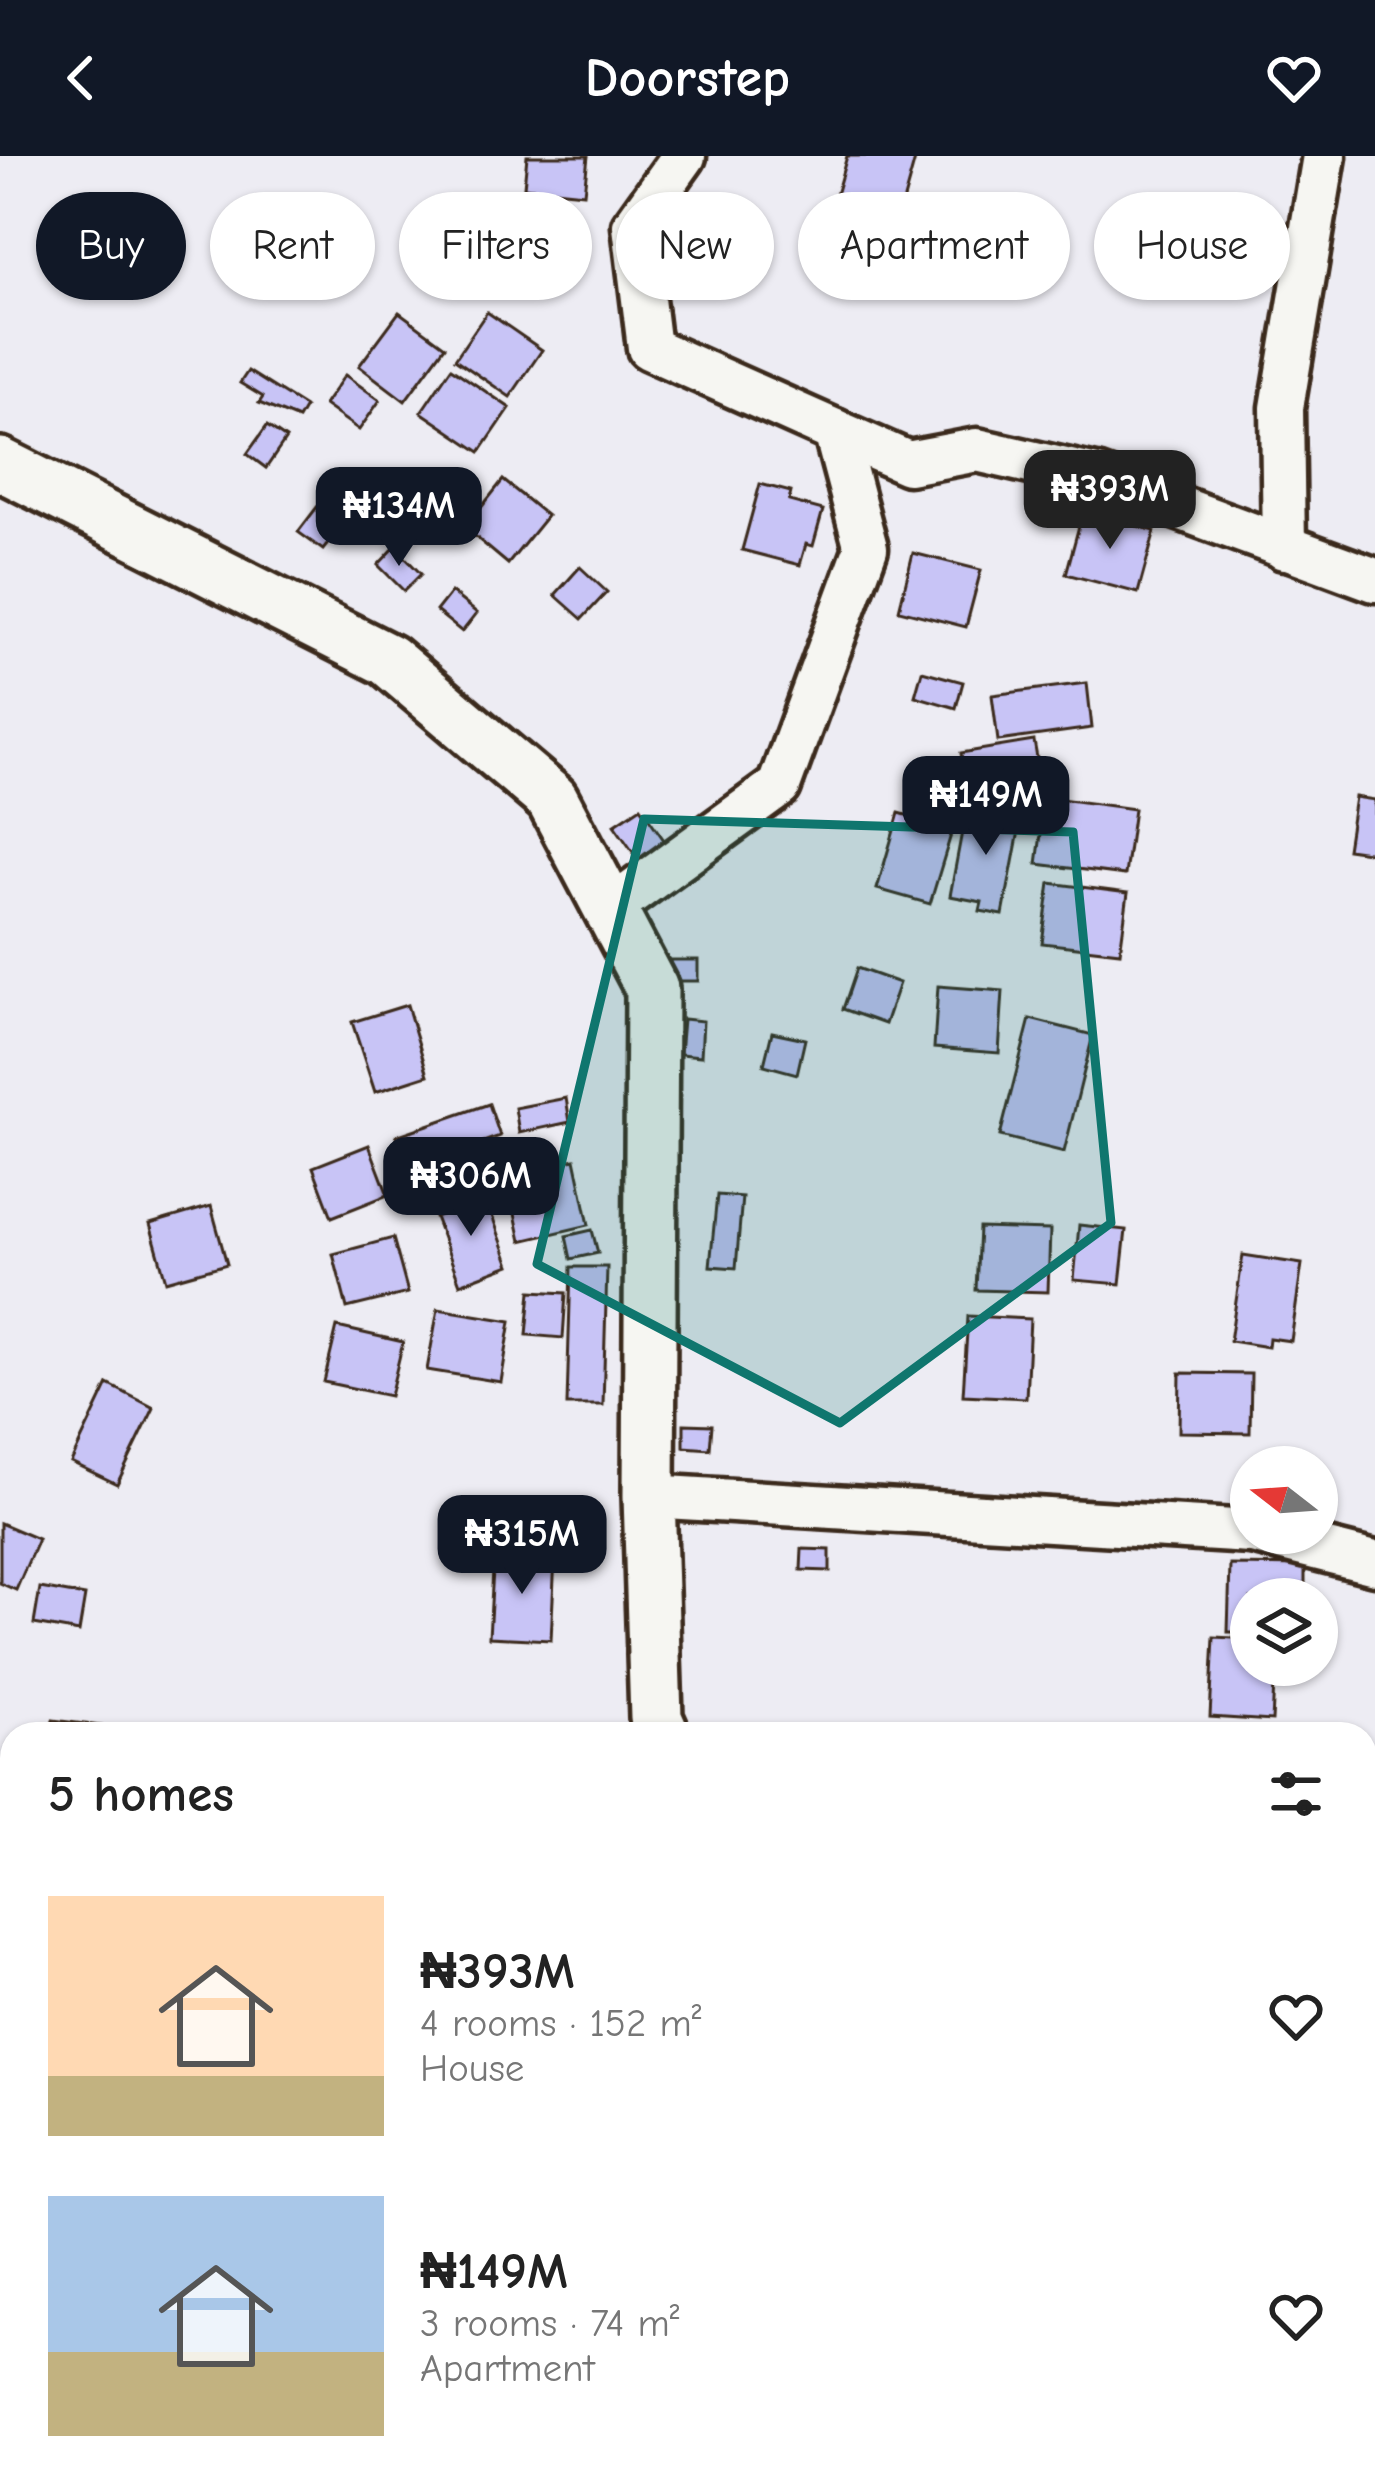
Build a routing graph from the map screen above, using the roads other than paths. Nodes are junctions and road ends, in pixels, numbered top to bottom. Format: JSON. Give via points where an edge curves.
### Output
{"nodes":[{"id":1,"x":683,"y":156,"type":"edge"},
{"id":2,"x":1324,"y":156,"type":"edge"},
{"id":3,"x":835,"y":431,"type":"junction"},
{"id":4,"x":0,"y":464,"type":"edge"},
{"id":5,"x":1284,"y":548,"type":"junction"},
{"id":6,"x":1375,"y":580,"type":"edge"},
{"id":7,"x":610,"y":909,"type":"junction"},
{"id":8,"x":649,"y":1496,"type":"junction"},
{"id":9,"x":1230,"y":1531,"type":"edge"},
{"id":10,"x":1338,"y":1554,"type":"edge"},
{"id":11,"x":1375,"y":1563,"type":"edge"},
{"id":12,"x":658,"y":1722,"type":"edge"}],
"edges":[{"from":1,"to":3,"type":"street","via":[[634,226],[649,348]]},
{"from":2,"to":5,"type":"street","via":[[1282,408]]},
{"from":3,"to":5,"type":"street","via":[[908,464],[977,450],[1096,477]]},
{"from":3,"to":7,"type":"street","via":[[866,548],[779,786]]},
{"from":4,"to":7,"type":"street","via":[[388,660],[552,800]]},
{"from":5,"to":6,"type":"street"},
{"from":7,"to":8,"type":"street","via":[[652,989]]},
{"from":8,"to":9,"type":"street"},
{"from":8,"to":12,"type":"street"},
{"from":10,"to":11,"type":"street"}]}
